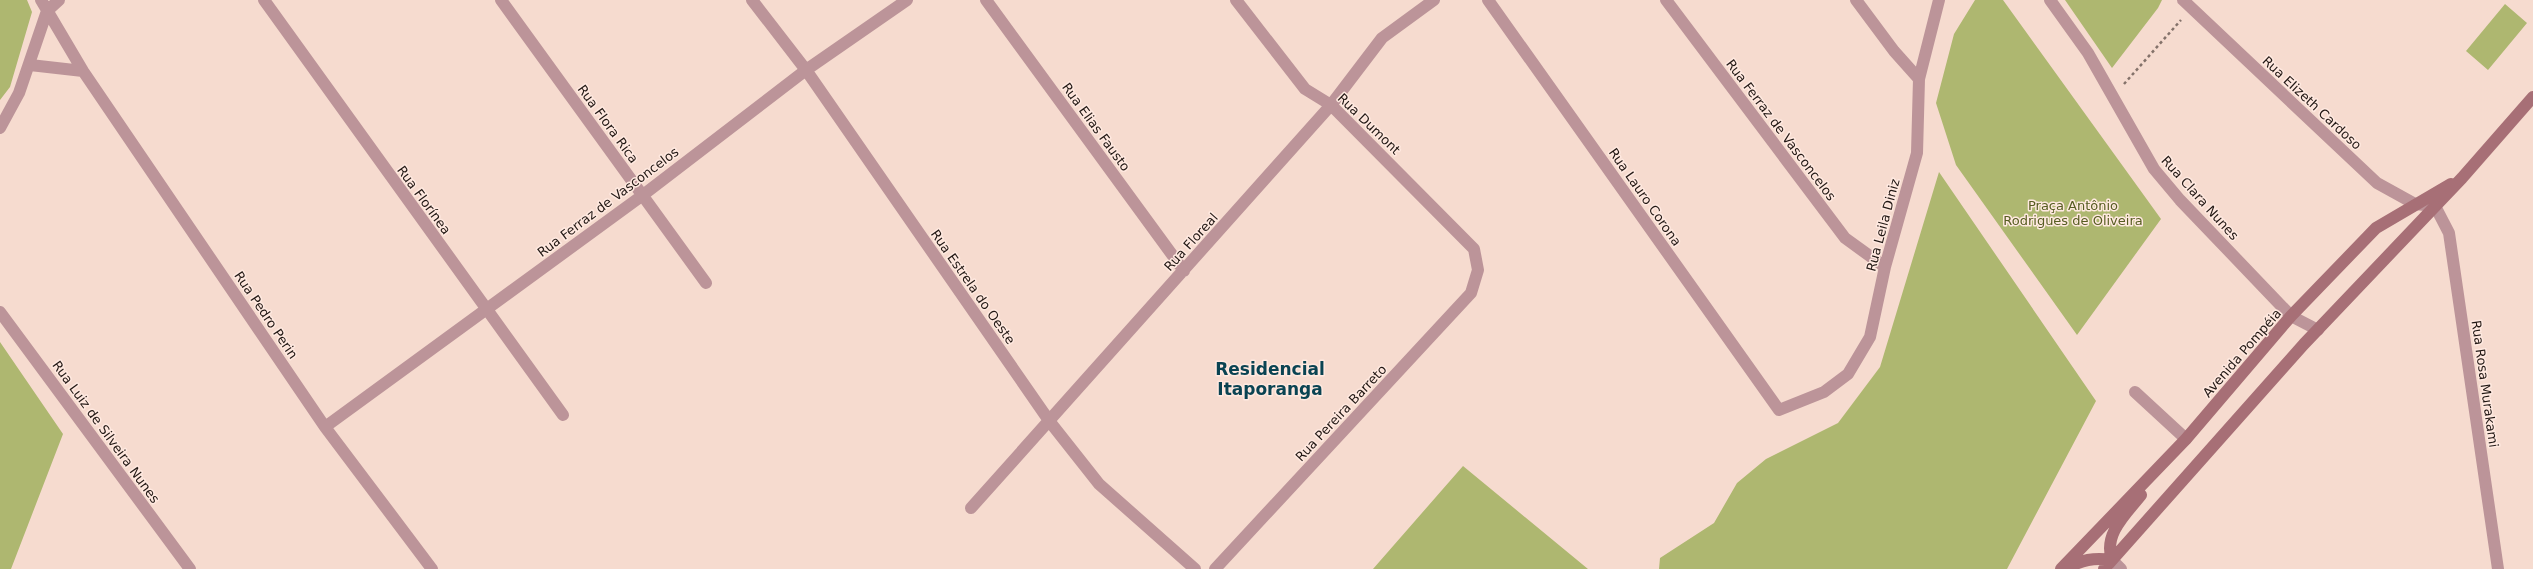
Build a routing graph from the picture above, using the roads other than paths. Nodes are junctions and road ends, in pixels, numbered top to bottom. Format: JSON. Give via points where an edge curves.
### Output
{"nodes":[{"id":1,"x":41,"y":0,"type":"edge"},
{"id":2,"x":59,"y":0,"type":"edge"},
{"id":3,"x":264,"y":0,"type":"edge"},
{"id":4,"x":501,"y":0,"type":"edge"},
{"id":5,"x":752,"y":0,"type":"edge"},
{"id":6,"x":907,"y":0,"type":"edge"},
{"id":7,"x":986,"y":0,"type":"edge"},
{"id":8,"x":1236,"y":0,"type":"edge"},
{"id":9,"x":1434,"y":0,"type":"edge"},
{"id":10,"x":1488,"y":0,"type":"edge"},
{"id":11,"x":1666,"y":0,"type":"edge"},
{"id":12,"x":1856,"y":0,"type":"edge"},
{"id":13,"x":1939,"y":0,"type":"edge"},
{"id":14,"x":2050,"y":0,"type":"edge"},
{"id":15,"x":2187,"y":4,"type":"edge"},
{"id":16,"x":47,"y":12,"type":"junction"},
{"id":17,"x":30,"y":65,"type":"junction"},
{"id":18,"x":806,"y":70,"type":"junction"},
{"id":19,"x":83,"y":71,"type":"junction"},
{"id":20,"x":1919,"y":79,"type":"junction"},
{"id":21,"x":2533,"y":97,"type":"edge"},
{"id":22,"x":1331,"y":105,"type":"junction"},
{"id":23,"x":0,"y":128,"type":"edge"},
{"id":24,"x":2462,"y":178,"type":"junction"},
{"id":25,"x":643,"y":195,"type":"junction"},
{"id":26,"x":2415,"y":204,"type":"junction"},
{"id":27,"x":2435,"y":206,"type":"junction"},
{"id":28,"x":1885,"y":266,"type":"junction"},
{"id":29,"x":1478,"y":270,"type":"joint"},
{"id":30,"x":1184,"y":271,"type":"junction"},
{"id":31,"x":706,"y":283,"type":"dead end"},
{"id":32,"x":486,"y":310,"type":"junction"},
{"id":33,"x":0,"y":312,"type":"edge"},
{"id":34,"x":2291,"y":316,"type":"junction"},
{"id":35,"x":2318,"y":330,"type":"junction"},
{"id":36,"x":2135,"y":392,"type":"dead end"},
{"id":37,"x":1779,"y":410,"type":"joint"},
{"id":38,"x":563,"y":415,"type":"dead end"},
{"id":39,"x":1050,"y":422,"type":"junction"},
{"id":40,"x":325,"y":427,"type":"junction"},
{"id":41,"x":2183,"y":442,"type":"junction"},
{"id":42,"x":971,"y":508,"type":"dead end"},
{"id":43,"x":2108,"y":564,"type":"edge"},
{"id":44,"x":190,"y":569,"type":"edge"},
{"id":45,"x":432,"y":569,"type":"edge"},
{"id":46,"x":1195,"y":569,"type":"edge"},
{"id":47,"x":1215,"y":569,"type":"edge"},
{"id":48,"x":2061,"y":569,"type":"edge"},
{"id":49,"x":2066,"y":569,"type":"edge"},
{"id":50,"x":2121,"y":569,"type":"edge"},
{"id":51,"x":2498,"y":569,"type":"edge"}],
"edges":[{"from":1,"to":16,"type":"street","name":"Rua Pedro Perin"},
{"from":2,"to":16,"type":"street"},
{"from":3,"to":32,"type":"street","name":"Rua Florínea"},
{"from":4,"to":25,"type":"street","name":"Rua Flora Rica"},
{"from":5,"to":18,"type":"street","name":"Rua Estrela do Oeste"},
{"from":6,"to":18,"type":"street","name":"Rua Ferraz de Vasconcelos"},
{"from":7,"to":30,"type":"street","name":"Rua Elias Fausto"},
{"from":8,"to":22,"type":"street","name":"Rua Dumont","via":[[1305,89]]},
{"from":9,"to":22,"type":"street","name":"Rua Floreal","via":[[1382,38]]},
{"from":10,"to":37,"type":"street","name":"Rua Lauro Corona"},
{"from":11,"to":28,"type":"street","name":"Rua Ferraz de Vasconcelos","via":[[1845,238]]},
{"from":12,"to":20,"type":"street","via":[[1894,51]]},
{"from":13,"to":20,"type":"street","name":"Rua Leila Diniz"},
{"from":14,"to":34,"type":"street","name":"Rua Clara Nunes","via":[[2088,53],[2154,169],[2180,200]]},
{"from":15,"to":26,"type":"street","name":"Rua Elizeth Cardoso","via":[[2377,183]]},
{"from":16,"to":17,"type":"street"},
{"from":16,"to":19,"type":"street","name":"Rua Pedro Perin"},
{"from":17,"to":19,"type":"street"},
{"from":17,"to":23,"type":"street","via":[[19,93]]},
{"from":18,"to":25,"type":"street","name":"Rua Ferraz de Vasconcelos"},
{"from":18,"to":39,"type":"street","name":"Rua Estrela do Oeste"},
{"from":19,"to":40,"type":"street","name":"Rua Pedro Perin"},
{"from":20,"to":28,"type":"street","name":"Rua Leila Diniz","via":[[1917,153]]},
{"from":21,"to":24,"type":"main road","name":"Avenida Pompéia"},
{"from":22,"to":29,"type":"street","name":"Rua Dumont","via":[[1474,249]]},
{"from":22,"to":30,"type":"street","name":"Rua Floreal"},
{"from":24,"to":26,"type":"main road","name":"Avenida Pompéia"},
{"from":24,"to":27,"type":"main road","name":"Avenida Pompéia"},
{"from":25,"to":31,"type":"street","name":"Rua Flora Rica"},
{"from":25,"to":32,"type":"street","name":"Rua Ferraz de Vasconcelos"},
{"from":26,"to":27,"type":"street","name":"Rua Elizeth Cardoso"},
{"from":26,"to":34,"type":"main road","name":"Avenida Pompéia","via":[[2376,228]]},
{"from":27,"to":35,"type":"main road","name":"Avenida Pompéia"},
{"from":27,"to":51,"type":"street","name":"Rua Rosa Murakami","via":[[2449,233]]},
{"from":28,"to":37,"type":"street","name":"Rua Leila Diniz","via":[[1870,338],[1848,374],[1824,392]]},
{"from":29,"to":47,"type":"street","name":"Rua Pereira Barreto","via":[[1471,293]]},
{"from":30,"to":39,"type":"street","name":"Rua Floreal"},
{"from":32,"to":38,"type":"street","name":"Rua Florínea"},
{"from":32,"to":40,"type":"street","name":"Rua Ferraz de Vasconcelos"},
{"from":33,"to":44,"type":"street","name":"Rua Luiz de Silveira Nunes"},
{"from":34,"to":35,"type":"street","name":"Rua Clara Nunes"},
{"from":34,"to":41,"type":"main road","name":"Avenida Pompéia"},
{"from":35,"to":43,"type":"main road","name":"Avenida Pompéia"},
{"from":36,"to":41,"type":"street"},
{"from":39,"to":42,"type":"street","name":"Rua Floreal"},
{"from":39,"to":46,"type":"street","name":"Rua Estrela do Oeste","via":[[1099,484]]},
{"from":40,"to":45,"type":"street","name":"Rua Pedro Perin"},
{"from":41,"to":43,"type":"main road","via":[[2112,534]]},
{"from":41,"to":48,"type":"main road","name":"Avenida Pompéia"},
{"from":43,"to":49,"type":"main road","via":[[2099,558],[2086,560]]},
{"from":43,"to":50,"type":"street"}]}
